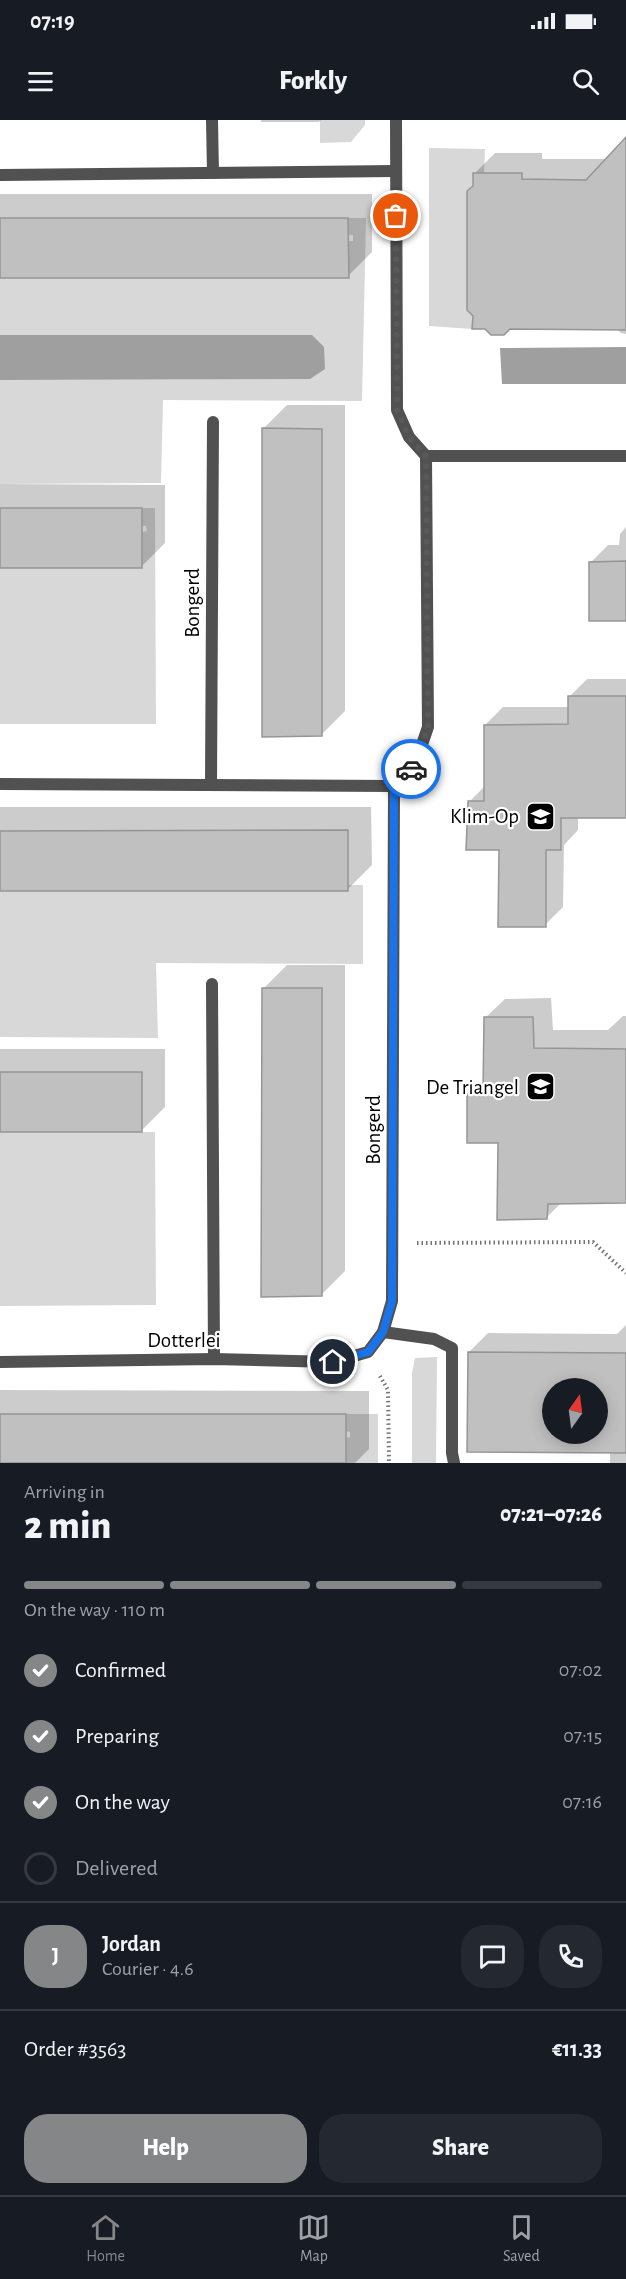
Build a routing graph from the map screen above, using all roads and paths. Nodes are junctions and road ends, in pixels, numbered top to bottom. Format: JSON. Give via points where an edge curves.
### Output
{"nodes":[{"id":1,"x":212,"y":120,"type":"edge"},
{"id":2,"x":396,"y":120,"type":"edge"},
{"id":3,"x":396,"y":171,"type":"junction"},
{"id":4,"x":213,"y":173,"type":"junction"},
{"id":5,"x":0,"y":175,"type":"edge"},
{"id":6,"x":213,"y":422,"type":"dead end"},
{"id":7,"x":426,"y":456,"type":"junction"},
{"id":8,"x":626,"y":456,"type":"edge"},
{"id":9,"x":0,"y":784,"type":"edge"},
{"id":10,"x":211,"y":784,"type":"junction"},
{"id":11,"x":394,"y":786,"type":"junction"},
{"id":12,"x":212,"y":984,"type":"dead end"},
{"id":13,"x":392,"y":1243,"type":"junction"},
{"id":14,"x":626,"y":1273,"type":"edge"},
{"id":15,"x":383,"y":1332,"type":"junction"},
{"id":16,"x":368,"y":1352,"type":"junction"},
{"id":17,"x":214,"y":1359,"type":"junction"},
{"id":18,"x":0,"y":1362,"type":"edge"},
{"id":19,"x":389,"y":1463,"type":"edge"},
{"id":20,"x":454,"y":1463,"type":"edge"}],
"edges":[{"from":1,"to":4,"type":"street"},
{"from":2,"to":3,"type":"street"},
{"from":3,"to":4,"type":"street"},
{"from":3,"to":7,"type":"street","via":[[397,410],[409,437]]},
{"from":4,"to":5,"type":"street"},
{"from":6,"to":10,"type":"street","name":"Bongerd"},
{"from":7,"to":8,"type":"street"},
{"from":7,"to":11,"type":"street","via":[[428,727],[415,765]]},
{"from":9,"to":10,"type":"street"},
{"from":10,"to":11,"type":"street"},
{"from":11,"to":13,"type":"street","name":"Bongerd"},
{"from":12,"to":17,"type":"street"},
{"from":13,"to":14,"type":"path","via":[[593,1242]]},
{"from":13,"to":15,"type":"street","name":"Bongerd","via":[[392,1301]]},
{"from":15,"to":16,"type":"street","name":"Bongerd"},
{"from":15,"to":20,"type":"street","via":[[434,1339],[452,1348]]},
{"from":16,"to":17,"type":"street","name":"Dotterlei","via":[[333,1362]]},
{"from":16,"to":19,"type":"path","via":[[387,1390]]},
{"from":17,"to":18,"type":"street","name":"Dotterlei"}]}
